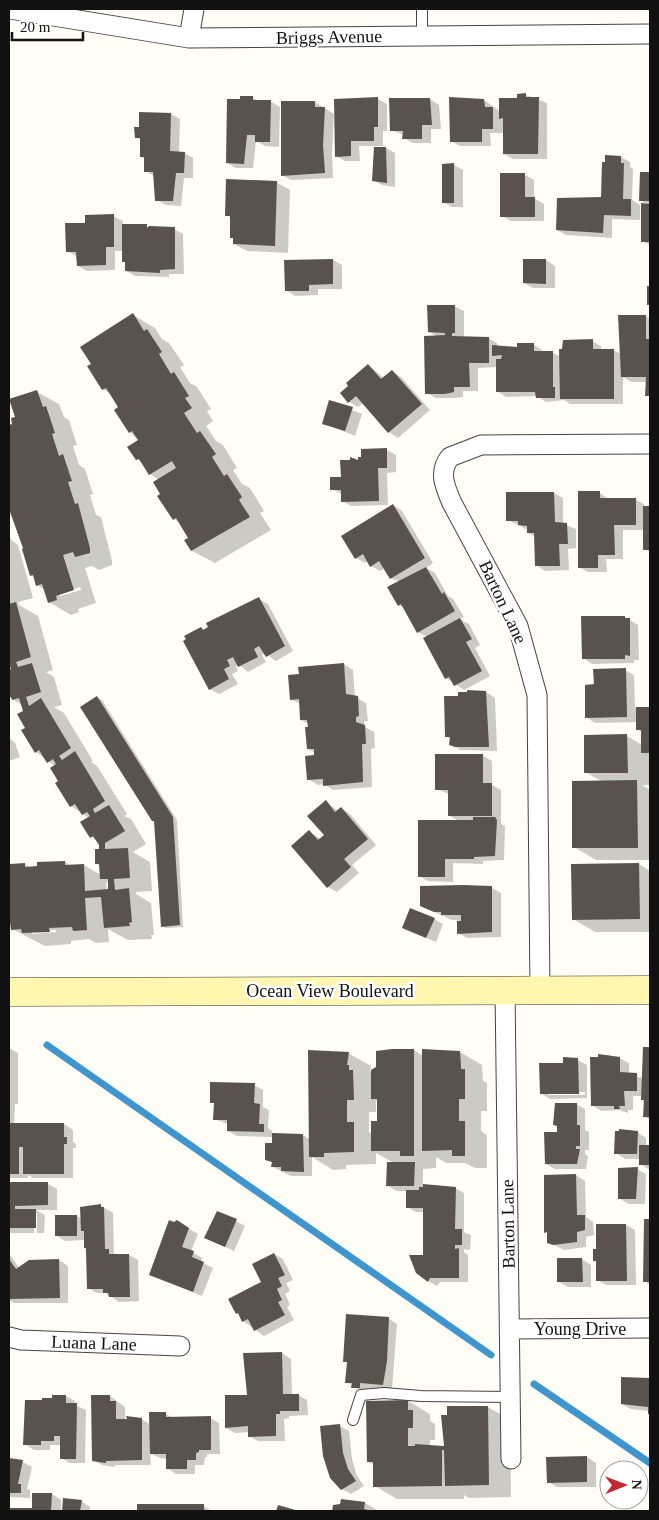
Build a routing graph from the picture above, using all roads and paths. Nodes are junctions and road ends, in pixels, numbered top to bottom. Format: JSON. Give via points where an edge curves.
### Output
{"nodes":[{"id":1,"x":10,"y":9,"type":"edge"},
{"id":2,"x":194,"y":9,"type":"edge"},
{"id":3,"x":422,"y":9,"type":"edge"},
{"id":4,"x":650,"y":34,"type":"edge"},
{"id":5,"x":422,"y":36,"type":"junction"},
{"id":6,"x":189,"y":38,"type":"junction"},
{"id":7,"x":650,"y":444,"type":"edge"},
{"id":8,"x":505,"y":989,"type":"junction"},
{"id":9,"x":540,"y":990,"type":"junction"},
{"id":10,"x":650,"y":990,"type":"edge"},
{"id":11,"x":9,"y":992,"type":"edge"},
{"id":12,"x":650,"y":1328,"type":"edge"},
{"id":13,"x":510,"y":1329,"type":"junction"},
{"id":14,"x":9,"y":1337,"type":"edge"},
{"id":15,"x":180,"y":1346,"type":"dead end"},
{"id":16,"x":511,"y":1397,"type":"junction"},
{"id":17,"x":353,"y":1420,"type":"dead end"},
{"id":18,"x":511,"y":1459,"type":"dead end"}],
"edges":[{"from":1,"to":6,"type":"street","name":"Briggs Avenue"},
{"from":2,"to":6,"type":"street"},
{"from":3,"to":5,"type":"lane"},
{"from":4,"to":5,"type":"street","name":"Briggs Avenue"},
{"from":5,"to":6,"type":"street","name":"Briggs Avenue"},
{"from":7,"to":9,"type":"street","name":"Barton Lane","via":[[481,445],[450,457],[443,472],[452,502],[518,626],[537,695]]},
{"from":8,"to":9,"type":"main road","name":"Ocean View Boulevard"},
{"from":8,"to":11,"type":"main road","name":"Ocean View Boulevard"},
{"from":8,"to":13,"type":"street","name":"Barton Lane"},
{"from":9,"to":10,"type":"main road","name":"Ocean View Boulevard"},
{"from":12,"to":13,"type":"street","name":"Young Drive"},
{"from":13,"to":16,"type":"street","name":"Barton Lane"},
{"from":14,"to":15,"type":"street","name":"Luana Lane"},
{"from":16,"to":17,"type":"lane","via":[[362,1395]]},
{"from":16,"to":18,"type":"street","name":"Barton Lane"}]}
